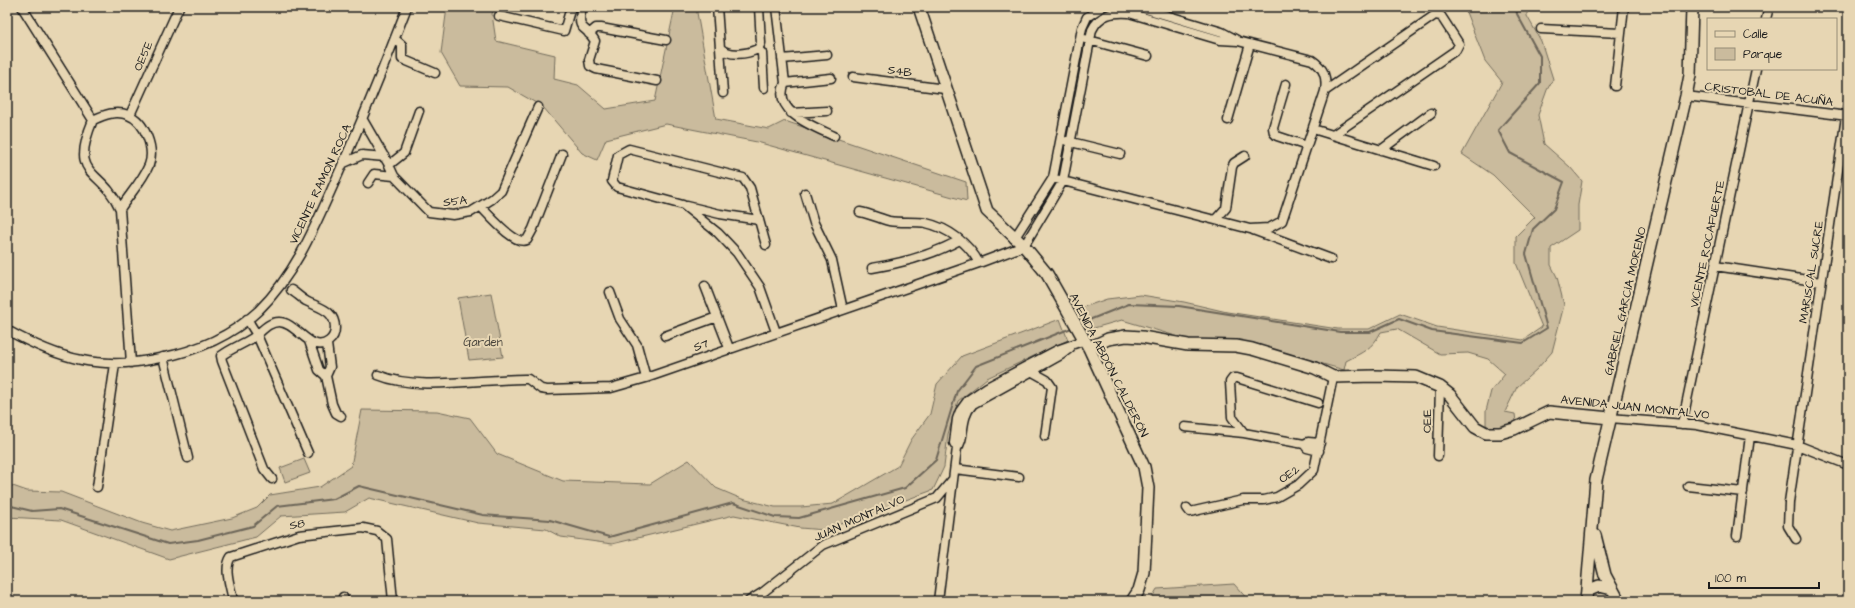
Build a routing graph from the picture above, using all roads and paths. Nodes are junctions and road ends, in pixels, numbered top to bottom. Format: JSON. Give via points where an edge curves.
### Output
{"nodes":[{"id":1,"x":22,"y":7,"type":"edge"},
{"id":2,"x":179,"y":7,"type":"edge"},
{"id":3,"x":408,"y":7,"type":"edge"},
{"id":4,"x":571,"y":7,"type":"edge"},
{"id":5,"x":582,"y":7,"type":"edge"},
{"id":6,"x":717,"y":7,"type":"edge"},
{"id":7,"x":759,"y":7,"type":"edge"},
{"id":8,"x":776,"y":7,"type":"edge"},
{"id":9,"x":919,"y":7,"type":"edge"},
{"id":10,"x":1102,"y":7,"type":"edge"},
{"id":11,"x":1140,"y":7,"type":"edge"},
{"id":12,"x":1624,"y":7,"type":"edge"},
{"id":13,"x":1692,"y":7,"type":"edge"},
{"id":14,"x":1769,"y":7,"type":"edge"},
{"id":15,"x":1161,"y":10,"type":"edge"},
{"id":16,"x":499,"y":16,"type":"dead end"},
{"id":17,"x":1766,"y":18,"type":"edge"},
{"id":18,"x":1183,"y":20,"type":"junction"},
{"id":19,"x":1157,"y":21,"type":"junction"},
{"id":20,"x":1180,"y":28,"type":"junction"},
{"id":21,"x":1541,"y":29,"type":"dead end"},
{"id":22,"x":1620,"y":33,"type":"junction"},
{"id":23,"x":589,"y":34,"type":"junction"},
{"id":24,"x":1080,"y":38,"type":"junction"},
{"id":25,"x":395,"y":39,"type":"junction"},
{"id":26,"x":666,"y":40,"type":"dead end"},
{"id":27,"x":1090,"y":40,"type":"junction"},
{"id":28,"x":1238,"y":41,"type":"junction"},
{"id":29,"x":1250,"y":44,"type":"junction"},
{"id":30,"x":720,"y":48,"type":"junction"},
{"id":31,"x":758,"y":49,"type":"junction"},
{"id":32,"x":827,"y":55,"type":"dead end"},
{"id":33,"x":1148,"y":56,"type":"dead end"},
{"id":34,"x":782,"y":59,"type":"junction"},
{"id":35,"x":1756,"y":70,"type":"edge"},
{"id":36,"x":435,"y":73,"type":"dead end"},
{"id":37,"x":853,"y":77,"type":"dead end"},
{"id":38,"x":831,"y":78,"type":"dead end"},
{"id":39,"x":658,"y":81,"type":"dead end"},
{"id":40,"x":785,"y":83,"type":"junction"},
{"id":41,"x":1286,"y":84,"type":"dead end"},
{"id":42,"x":1615,"y":86,"type":"dead end"},
{"id":43,"x":1071,"y":87,"type":"junction"},
{"id":44,"x":764,"y":88,"type":"dead end"},
{"id":45,"x":1081,"y":88,"type":"junction"},
{"id":46,"x":945,"y":89,"type":"junction"},
{"id":47,"x":1325,"y":91,"type":"junction"},
{"id":48,"x":724,"y":93,"type":"dead end"},
{"id":49,"x":1686,"y":96,"type":"junction"},
{"id":50,"x":1748,"y":103,"type":"junction"},
{"id":51,"x":1848,"y":103,"type":"edge"},
{"id":52,"x":538,"y":107,"type":"dead end"},
{"id":53,"x":419,"y":111,"type":"dead end"},
{"id":54,"x":827,"y":111,"type":"dead end"},
{"id":55,"x":791,"y":113,"type":"junction"},
{"id":56,"x":1431,"y":113,"type":"dead end"},
{"id":57,"x":130,"y":115,"type":"junction"},
{"id":58,"x":1847,"y":116,"type":"edge"},
{"id":59,"x":93,"y":120,"type":"junction"},
{"id":60,"x":363,"y":120,"type":"junction"},
{"id":61,"x":1228,"y":120,"type":"dead end"},
{"id":62,"x":1313,"y":129,"type":"junction"},
{"id":63,"x":1333,"y":135,"type":"junction"},
{"id":64,"x":834,"y":136,"type":"dead end"},
{"id":65,"x":1060,"y":139,"type":"junction"},
{"id":66,"x":1071,"y":141,"type":"junction"},
{"id":67,"x":1307,"y":146,"type":"junction"},
{"id":68,"x":1381,"y":150,"type":"junction"},
{"id":69,"x":562,"y":154,"type":"dead end"},
{"id":70,"x":1120,"y":154,"type":"dead end"},
{"id":71,"x":1245,"y":156,"type":"dead end"},
{"id":72,"x":385,"y":157,"type":"junction"},
{"id":73,"x":344,"y":163,"type":"junction"},
{"id":74,"x":389,"y":165,"type":"junction"},
{"id":75,"x":1434,"y":166,"type":"dead end"},
{"id":76,"x":394,"y":176,"type":"junction"},
{"id":77,"x":1053,"y":178,"type":"junction"},
{"id":78,"x":1063,"y":181,"type":"junction"},
{"id":79,"x":368,"y":184,"type":"dead end"},
{"id":80,"x":805,"y":193,"type":"dead end"},
{"id":81,"x":683,"y":205,"type":"junction"},
{"id":82,"x":481,"y":207,"type":"junction"},
{"id":83,"x":120,"y":208,"type":"junction"},
{"id":84,"x":860,"y":212,"type":"dead end"},
{"id":85,"x":720,"y":214,"type":"junction"},
{"id":86,"x":1216,"y":219,"type":"junction"},
{"id":87,"x":759,"y":220,"type":"junction"},
{"id":88,"x":712,"y":228,"type":"junction"},
{"id":89,"x":1250,"y":229,"type":"junction"},
{"id":90,"x":1014,"y":239,"type":"junction"},
{"id":91,"x":960,"y":240,"type":"junction"},
{"id":92,"x":766,"y":245,"type":"dead end"},
{"id":93,"x":1024,"y":246,"type":"junction"},
{"id":94,"x":1331,"y":258,"type":"dead end"},
{"id":95,"x":979,"y":264,"type":"junction"},
{"id":96,"x":1715,"y":266,"type":"junction"},
{"id":97,"x":872,"y":268,"type":"dead end"},
{"id":98,"x":1821,"y":282,"type":"junction"},
{"id":99,"x":705,"y":286,"type":"dead end"},
{"id":100,"x":292,"y":290,"type":"dead end"},
{"id":101,"x":610,"y":292,"type":"dead end"},
{"id":102,"x":842,"y":310,"type":"junction"},
{"id":103,"x":717,"y":317,"type":"junction"},
{"id":104,"x":247,"y":319,"type":"junction"},
{"id":105,"x":7,"y":330,"type":"edge"},
{"id":106,"x":776,"y":332,"type":"junction"},
{"id":107,"x":257,"y":335,"type":"junction"},
{"id":108,"x":665,"y":336,"type":"dead end"},
{"id":109,"x":309,"y":341,"type":"junction"},
{"id":110,"x":1085,"y":341,"type":"junction"},
{"id":111,"x":326,"y":344,"type":"junction"},
{"id":112,"x":1072,"y":346,"type":"junction"},
{"id":113,"x":729,"y":348,"type":"junction"},
{"id":114,"x":163,"y":358,"type":"junction"},
{"id":115,"x":131,"y":363,"type":"junction"},
{"id":116,"x":115,"y":364,"type":"junction"},
{"id":117,"x":1031,"y":371,"type":"junction"},
{"id":118,"x":378,"y":375,"type":"dead end"},
{"id":119,"x":326,"y":376,"type":"junction"},
{"id":120,"x":1333,"y":377,"type":"junction"},
{"id":121,"x":646,"y":378,"type":"junction"},
{"id":122,"x":1440,"y":387,"type":"junction"},
{"id":123,"x":1318,"y":403,"type":"dead end"},
{"id":124,"x":341,"y":416,"type":"dead end"},
{"id":125,"x":1232,"y":417,"type":"junction"},
{"id":126,"x":1610,"y":418,"type":"junction"},
{"id":127,"x":1682,"y":424,"type":"junction"},
{"id":128,"x":1185,"y":427,"type":"dead end"},
{"id":129,"x":1223,"y":431,"type":"junction"},
{"id":130,"x":1244,"y":433,"type":"junction"},
{"id":131,"x":1045,"y":436,"type":"dead end"},
{"id":132,"x":1750,"y":436,"type":"junction"},
{"id":133,"x":1797,"y":445,"type":"junction"},
{"id":134,"x":1320,"y":447,"type":"junction"},
{"id":135,"x":957,"y":448,"type":"junction"},
{"id":136,"x":308,"y":454,"type":"dead end"},
{"id":137,"x":1438,"y":456,"type":"dead end"},
{"id":138,"x":188,"y":458,"type":"dead end"},
{"id":139,"x":1848,"y":465,"type":"edge"},
{"id":140,"x":955,"y":469,"type":"junction"},
{"id":141,"x":1019,"y":477,"type":"dead end"},
{"id":142,"x":954,"y":478,"type":"junction"},
{"id":143,"x":272,"y":479,"type":"dead end"},
{"id":144,"x":1688,"y":486,"type":"dead end"},
{"id":145,"x":97,"y":487,"type":"dead end"},
{"id":146,"x":1743,"y":492,"type":"junction"},
{"id":147,"x":1186,"y":508,"type":"dead end"},
{"id":148,"x":1592,"y":513,"type":"junction"},
{"id":149,"x":1737,"y":536,"type":"dead end"},
{"id":150,"x":1796,"y":539,"type":"dead end"},
{"id":151,"x":1612,"y":589,"type":"junction"},
{"id":152,"x":1586,"y":596,"type":"edge"},
{"id":153,"x":233,"y":601,"type":"edge"},
{"id":154,"x":393,"y":601,"type":"edge"},
{"id":155,"x":749,"y":601,"type":"edge"},
{"id":156,"x":938,"y":601,"type":"edge"},
{"id":157,"x":1132,"y":601,"type":"edge"},
{"id":158,"x":1619,"y":601,"type":"edge"}],
"edges":[{"from":1,"to":59,"type":"street"},
{"from":2,"to":57,"type":"street","name":"OE5E"},
{"from":3,"to":25,"type":"street","name":"VICENTE RAMON ROCA"},
{"from":4,"to":16,"type":"street","via":[[564,31]]},
{"from":5,"to":23,"type":"street","via":[[579,19],[581,28]]},
{"from":6,"to":30,"type":"street"},
{"from":7,"to":31,"type":"street","via":[[761,43]]},
{"from":8,"to":34,"type":"street"},
{"from":9,"to":46,"type":"street","name":"AVENIDA ABDÓN CALDERÓN"},
{"from":10,"to":24,"type":"street","via":[[1087,17]]},
{"from":11,"to":15,"type":"street"},
{"from":12,"to":22,"type":"street"},
{"from":13,"to":49,"type":"street","name":"GABRIEL GARCÍA MORENO","via":[[1690,76]]},
{"from":14,"to":17,"type":"street"},
{"from":15,"to":18,"type":"street"},
{"from":15,"to":19,"type":"street"},
{"from":18,"to":20,"type":"street"},
{"from":18,"to":28,"type":"street","via":[[1222,32]]},
{"from":19,"to":20,"type":"street"},
{"from":19,"to":27,"type":"street","via":[[1115,12],[1096,23]]},
{"from":20,"to":28,"type":"street","via":[[1220,40]]},
{"from":21,"to":22,"type":"street"},
{"from":22,"to":42,"type":"street"},
{"from":23,"to":26,"type":"street","via":[[596,28],[601,28]]},
{"from":23,"to":39,"type":"street","via":[[595,41],[589,60],[590,66]]},
{"from":24,"to":27,"type":"street"},
{"from":24,"to":43,"type":"street"},
{"from":25,"to":36,"type":"street","via":[[402,45],[402,59]]},
{"from":25,"to":60,"type":"street","name":"VICENTE RAMON ROCA"},
{"from":27,"to":33,"type":"street"},
{"from":27,"to":45,"type":"street"},
{"from":28,"to":29,"type":"street"},
{"from":29,"to":47,"type":"street","via":[[1312,60],[1319,65],[1326,77]]},
{"from":29,"to":61,"type":"street"},
{"from":30,"to":31,"type":"street","via":[[734,54]]},
{"from":30,"to":48,"type":"street"},
{"from":31,"to":44,"type":"street","via":[[762,53]]},
{"from":32,"to":34,"type":"street"},
{"from":34,"to":40,"type":"street"},
{"from":35,"to":50,"type":"street","name":"VICENTE ROCAFUERTE"},
{"from":37,"to":46,"type":"street","name":"S4B"},
{"from":38,"to":40,"type":"street"},
{"from":40,"to":55,"type":"street","via":[[785,106]]},
{"from":41,"to":67,"type":"street","via":[[1273,128],[1274,133]]},
{"from":43,"to":45,"type":"street"},
{"from":43,"to":65,"type":"street"},
{"from":45,"to":66,"type":"street"},
{"from":46,"to":90,"type":"street","name":"AVENIDA ABDÓN CALDERÓN","via":[[986,211]]},
{"from":47,"to":62,"type":"street"},
{"from":47,"to":63,"type":"street","via":[[1435,15],[1441,16],[1459,44],[1456,50]]},
{"from":49,"to":50,"type":"street","name":"CRISTOBAL DE ACUÑA"},
{"from":49,"to":126,"type":"street","name":"GABRIEL GARCÍA MORENO"},
{"from":50,"to":58,"type":"street","name":"CRISTOBAL DE ACUÑA"},
{"from":50,"to":96,"type":"street","name":"VICENTE ROCAFUERTE"},
{"from":51,"to":58,"type":"street","name":"MARISCAL SUCRE"},
{"from":52,"to":82,"type":"street","name":"S5A","via":[[501,191]]},
{"from":53,"to":74,"type":"street","via":[[404,152]]},
{"from":54,"to":55,"type":"street"},
{"from":55,"to":64,"type":"street"},
{"from":56,"to":68,"type":"street"},
{"from":57,"to":59,"type":"street","via":[[110,114]]},
{"from":57,"to":83,"type":"street","via":[[147,136],[151,151],[149,165]]},
{"from":58,"to":98,"type":"street","name":"MARISCAL SUCRE"},
{"from":59,"to":83,"type":"street","via":[[84,147],[85,164],[114,196]]},
{"from":60,"to":72,"type":"street","name":"S5A"},
{"from":60,"to":73,"type":"street","name":"VICENTE RAMON ROCA"},
{"from":62,"to":63,"type":"street"},
{"from":62,"to":67,"type":"street"},
{"from":63,"to":68,"type":"street"},
{"from":65,"to":66,"type":"street"},
{"from":65,"to":77,"type":"street"},
{"from":66,"to":70,"type":"street"},
{"from":66,"to":78,"type":"street"},
{"from":67,"to":89,"type":"street","via":[[1282,221],[1269,228]]},
{"from":68,"to":75,"type":"street"},
{"from":69,"to":82,"type":"street","via":[[527,240],[514,238]]},
{"from":71,"to":86,"type":"street","via":[[1232,167],[1226,208]]},
{"from":72,"to":73,"type":"street","via":[[362,155]]},
{"from":72,"to":74,"type":"street","name":"S5A"},
{"from":73,"to":104,"type":"street","name":"VICENTE RAMON ROCA","via":[[309,241],[276,289]]},
{"from":74,"to":76,"type":"street","name":"S5A"},
{"from":76,"to":79,"type":"street","via":[[374,174]]},
{"from":76,"to":82,"type":"street","name":"S5A","via":[[429,212],[453,216]]},
{"from":77,"to":78,"type":"street"},
{"from":77,"to":90,"type":"street"},
{"from":78,"to":86,"type":"street"},
{"from":78,"to":93,"type":"street"},
{"from":80,"to":102,"type":"street","via":[[814,223],[832,260]]},
{"from":81,"to":85,"type":"street"},
{"from":81,"to":87,"type":"street","via":[[617,187],[612,181],[618,155],[628,149],[743,178],[750,188]]},
{"from":81,"to":88,"type":"street"},
{"from":83,"to":115,"type":"street"},
{"from":84,"to":91,"type":"street","via":[[889,220],[926,223],[943,228]]},
{"from":85,"to":87,"type":"street"},
{"from":85,"to":88,"type":"street","via":[[712,221]]},
{"from":86,"to":89,"type":"street"},
{"from":87,"to":92,"type":"street"},
{"from":88,"to":106,"type":"street","via":[[737,253],[760,286]]},
{"from":89,"to":94,"type":"street"},
{"from":90,"to":93,"type":"street","name":"AVENIDA ABDÓN CALDERÓN"},
{"from":91,"to":95,"type":"street","via":[[971,250]]},
{"from":91,"to":97,"type":"street","via":[[927,255],[898,264]]},
{"from":93,"to":95,"type":"street","name":"S7"},
{"from":93,"to":110,"type":"street","name":"AVENIDA ABDÓN CALDERÓN","via":[[1047,274]]},
{"from":95,"to":102,"type":"street","name":"S7"},
{"from":96,"to":98,"type":"street"},
{"from":96,"to":127,"type":"street","name":"VICENTE ROCAFUERTE"},
{"from":98,"to":133,"type":"street","name":"MARISCAL SUCRE"},
{"from":99,"to":103,"type":"street"},
{"from":100,"to":111,"type":"street","via":[[329,312],[335,322],[335,332],[332,340]]},
{"from":101,"to":121,"type":"street","via":[[620,319],[637,344]]},
{"from":102,"to":106,"type":"street","name":"S7"},
{"from":103,"to":108,"type":"street"},
{"from":103,"to":113,"type":"street"},
{"from":104,"to":107,"type":"street"},
{"from":104,"to":114,"type":"street","name":"VICENTE RAMON ROCA","via":[[223,336],[187,352]]},
{"from":105,"to":116,"type":"street","name":"VICENTE RAMON ROCA","via":[[44,350],[83,361]]},
{"from":106,"to":113,"type":"street","name":"S7"},
{"from":107,"to":109,"type":"street","via":[[278,322],[295,328]]},
{"from":107,"to":136,"type":"street"},
{"from":107,"to":143,"type":"street","via":[[221,356],[264,469]]},
{"from":109,"to":111,"type":"street","via":[[318,345]]},
{"from":109,"to":119,"type":"street","via":[[319,370]]},
{"from":110,"to":112,"type":"street"},
{"from":110,"to":120,"type":"street","name":"AVENIDA JUAN MONTALVO","via":[[1126,336],[1188,345],[1236,346],[1315,368]]},
{"from":110,"to":157,"type":"street","name":"AVENIDA ABDÓN CALDERÓN","via":[[1146,474],[1148,488],[1144,573],[1139,590]]},
{"from":111,"to":119,"type":"street","via":[[330,367]]},
{"from":112,"to":117,"type":"street"},
{"from":112,"to":135,"type":"street","via":[[1057,350],[987,387],[968,400],[957,419],[954,443]]},
{"from":113,"to":121,"type":"street","name":"S7"},
{"from":114,"to":115,"type":"street","name":"VICENTE RAMON ROCA"},
{"from":114,"to":138,"type":"street"},
{"from":115,"to":116,"type":"street","name":"VICENTE RAMON ROCA"},
{"from":116,"to":145,"type":"street"},
{"from":117,"to":131,"type":"street","via":[[1047,380],[1052,387]]},
{"from":117,"to":135,"type":"street","via":[[973,404],[965,415],[961,444]]},
{"from":118,"to":121,"type":"street","name":"S7","via":[[397,381],[417,383],[528,379],[541,389],[547,390],[611,388]]},
{"from":119,"to":124,"type":"street","via":[[332,404],[336,413]]},
{"from":120,"to":122,"type":"street","name":"AVENIDA JUAN MONTALVO","via":[[1416,377]]},
{"from":120,"to":134,"type":"street","name":"OE2"},
{"from":122,"to":126,"type":"street","name":"AVENIDA JUAN MONTALVO","via":[[1450,395],[1475,427],[1486,433],[1514,429],[1549,412]]},
{"from":122,"to":137,"type":"street","name":"OE1E"},
{"from":123,"to":125,"type":"street","via":[[1233,378],[1230,382]]},
{"from":125,"to":129,"type":"street","via":[[1231,425]]},
{"from":125,"to":130,"type":"street"},
{"from":126,"to":127,"type":"street","name":"AVENIDA JUAN MONTALVO"},
{"from":126,"to":148,"type":"street","name":"GABRIEL GARCÍA MORENO","via":[[1596,480]]},
{"from":127,"to":132,"type":"street","name":"AVENIDA JUAN MONTALVO"},
{"from":128,"to":129,"type":"street"},
{"from":129,"to":130,"type":"street"},
{"from":130,"to":134,"type":"street","via":[[1304,444],[1308,442]]},
{"from":132,"to":133,"type":"street","name":"AVENIDA JUAN MONTALVO"},
{"from":132,"to":146,"type":"street"},
{"from":133,"to":139,"type":"street","name":"AVENIDA JUAN MONTALVO"},
{"from":133,"to":150,"type":"street","name":"MARISCAL SUCRE","via":[[1787,518],[1788,526]]},
{"from":134,"to":147,"type":"street","name":"OE2","via":[[1314,470],[1298,485],[1277,497],[1243,500],[1190,512]]},
{"from":135,"to":140,"type":"street"},
{"from":140,"to":141,"type":"street"},
{"from":140,"to":142,"type":"street"},
{"from":142,"to":155,"type":"street","name":"JUAN MONTALVO","via":[[937,498],[823,545]]},
{"from":142,"to":156,"type":"street"},
{"from":144,"to":146,"type":"street"},
{"from":146,"to":149,"type":"street"},
{"from":148,"to":151,"type":"street","via":[[1596,545]]},
{"from":148,"to":152,"type":"street","name":"GABRIEL GARCÍA MORENO"},
{"from":151,"to":152,"type":"street","via":[[1599,586]]},
{"from":151,"to":158,"type":"street"},
{"from":153,"to":154,"type":"street","name":"S8","via":[[227,568],[231,557],[299,535],[363,528],[377,531],[387,539]]}]}
